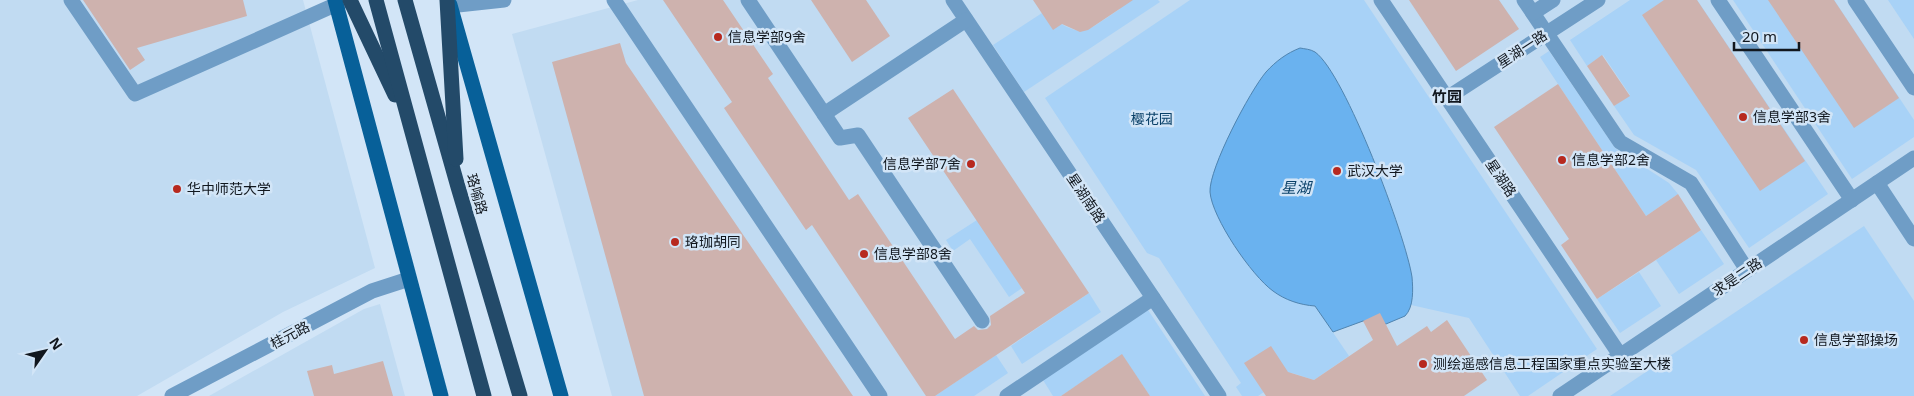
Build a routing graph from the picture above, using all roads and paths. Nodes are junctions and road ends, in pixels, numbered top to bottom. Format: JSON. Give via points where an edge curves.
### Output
{"nodes":[{"id":1,"x":71,"y":0,"type":"edge"},
{"id":2,"x":376,"y":0,"type":"edge"},
{"id":3,"x":405,"y":0,"type":"edge"},
{"id":4,"x":504,"y":0,"type":"edge"},
{"id":5,"x":614,"y":0,"type":"edge"},
{"id":6,"x":748,"y":0,"type":"edge"},
{"id":7,"x":953,"y":0,"type":"edge"},
{"id":8,"x":1381,"y":0,"type":"edge"},
{"id":9,"x":1524,"y":0,"type":"edge"},
{"id":10,"x":1553,"y":0,"type":"edge"},
{"id":11,"x":1598,"y":0,"type":"edge"},
{"id":12,"x":1718,"y":0,"type":"edge"},
{"id":13,"x":1855,"y":0,"type":"edge"},
{"id":14,"x":342,"y":1,"type":"edge"},
{"id":15,"x":454,"y":3,"type":"edge"},
{"id":16,"x":1533,"y":13,"type":"junction"},
{"id":17,"x":966,"y":20,"type":"junction"},
{"id":18,"x":1547,"y":33,"type":"junction"},
{"id":19,"x":1914,"y":88,"type":"edge"},
{"id":20,"x":1447,"y":98,"type":"junction"},
{"id":21,"x":824,"y":114,"type":"junction"},
{"id":22,"x":414,"y":135,"type":"junction"},
{"id":23,"x":1914,"y":158,"type":"edge"},
{"id":24,"x":1877,"y":183,"type":"junction"},
{"id":25,"x":458,"y":188,"type":"junction"},
{"id":26,"x":1852,"y":200,"type":"junction"},
{"id":27,"x":1914,"y":238,"type":"edge"},
{"id":28,"x":1747,"y":270,"type":"junction"},
{"id":29,"x":409,"y":279,"type":"junction"},
{"id":30,"x":1153,"y":298,"type":"junction"},
{"id":31,"x":982,"y":321,"type":"dead end"},
{"id":32,"x":1620,"y":355,"type":"junction"},
{"id":33,"x":181,"y":394,"type":"edge"},
{"id":34,"x":442,"y":396,"type":"edge"},
{"id":35,"x":484,"y":396,"type":"edge"},
{"id":36,"x":520,"y":396,"type":"edge"},
{"id":37,"x":561,"y":396,"type":"edge"},
{"id":38,"x":880,"y":396,"type":"edge"},
{"id":39,"x":1007,"y":396,"type":"edge"},
{"id":40,"x":1219,"y":396,"type":"edge"},
{"id":41,"x":1560,"y":396,"type":"edge"}],
"edges":[{"from":1,"to":14,"type":"street","via":[[135,94]]},
{"from":2,"to":22,"type":"highway"},
{"from":3,"to":25,"type":"highway","name":"珞喻路"},
{"from":4,"to":15,"type":"street"},
{"from":5,"to":38,"type":"street"},
{"from":6,"to":21,"type":"street"},
{"from":7,"to":17,"type":"street","name":"星湖南路"},
{"from":8,"to":20,"type":"street","name":"星湖路"},
{"from":9,"to":16,"type":"street"},
{"from":10,"to":16,"type":"street"},
{"from":11,"to":18,"type":"street","name":"星湖一路"},
{"from":12,"to":26,"type":"street"},
{"from":13,"to":19,"type":"street"},
{"from":14,"to":22,"type":"highway"},
{"from":14,"to":29,"type":"main road","via":[[359,83]]},
{"from":15,"to":25,"type":"highway"},
{"from":15,"to":37,"type":"main road"},
{"from":16,"to":18,"type":"street"},
{"from":17,"to":21,"type":"street"},
{"from":17,"to":30,"type":"street","name":"星湖南路"},
{"from":18,"to":20,"type":"street","name":"星湖一路"},
{"from":18,"to":28,"type":"street","via":[[1620,142],[1691,183]]},
{"from":20,"to":32,"type":"street","name":"星湖路"},
{"from":21,"to":31,"type":"street","via":[[840,138],[858,135]]},
{"from":22,"to":35,"type":"highway"},
{"from":23,"to":24,"type":"street","name":"求是二路"},
{"from":24,"to":26,"type":"street","name":"求是二路"},
{"from":24,"to":27,"type":"street"},
{"from":25,"to":36,"type":"highway","name":"珞喻路"},
{"from":26,"to":28,"type":"street","name":"求是二路"},
{"from":28,"to":32,"type":"street","name":"求是二路"},
{"from":29,"to":33,"type":"street","name":"桂元路","via":[[372,292]]},
{"from":29,"to":34,"type":"main road"},
{"from":30,"to":39,"type":"street"},
{"from":30,"to":40,"type":"street","name":"星湖南路"},
{"from":32,"to":41,"type":"street","name":"求是二路"}]}
